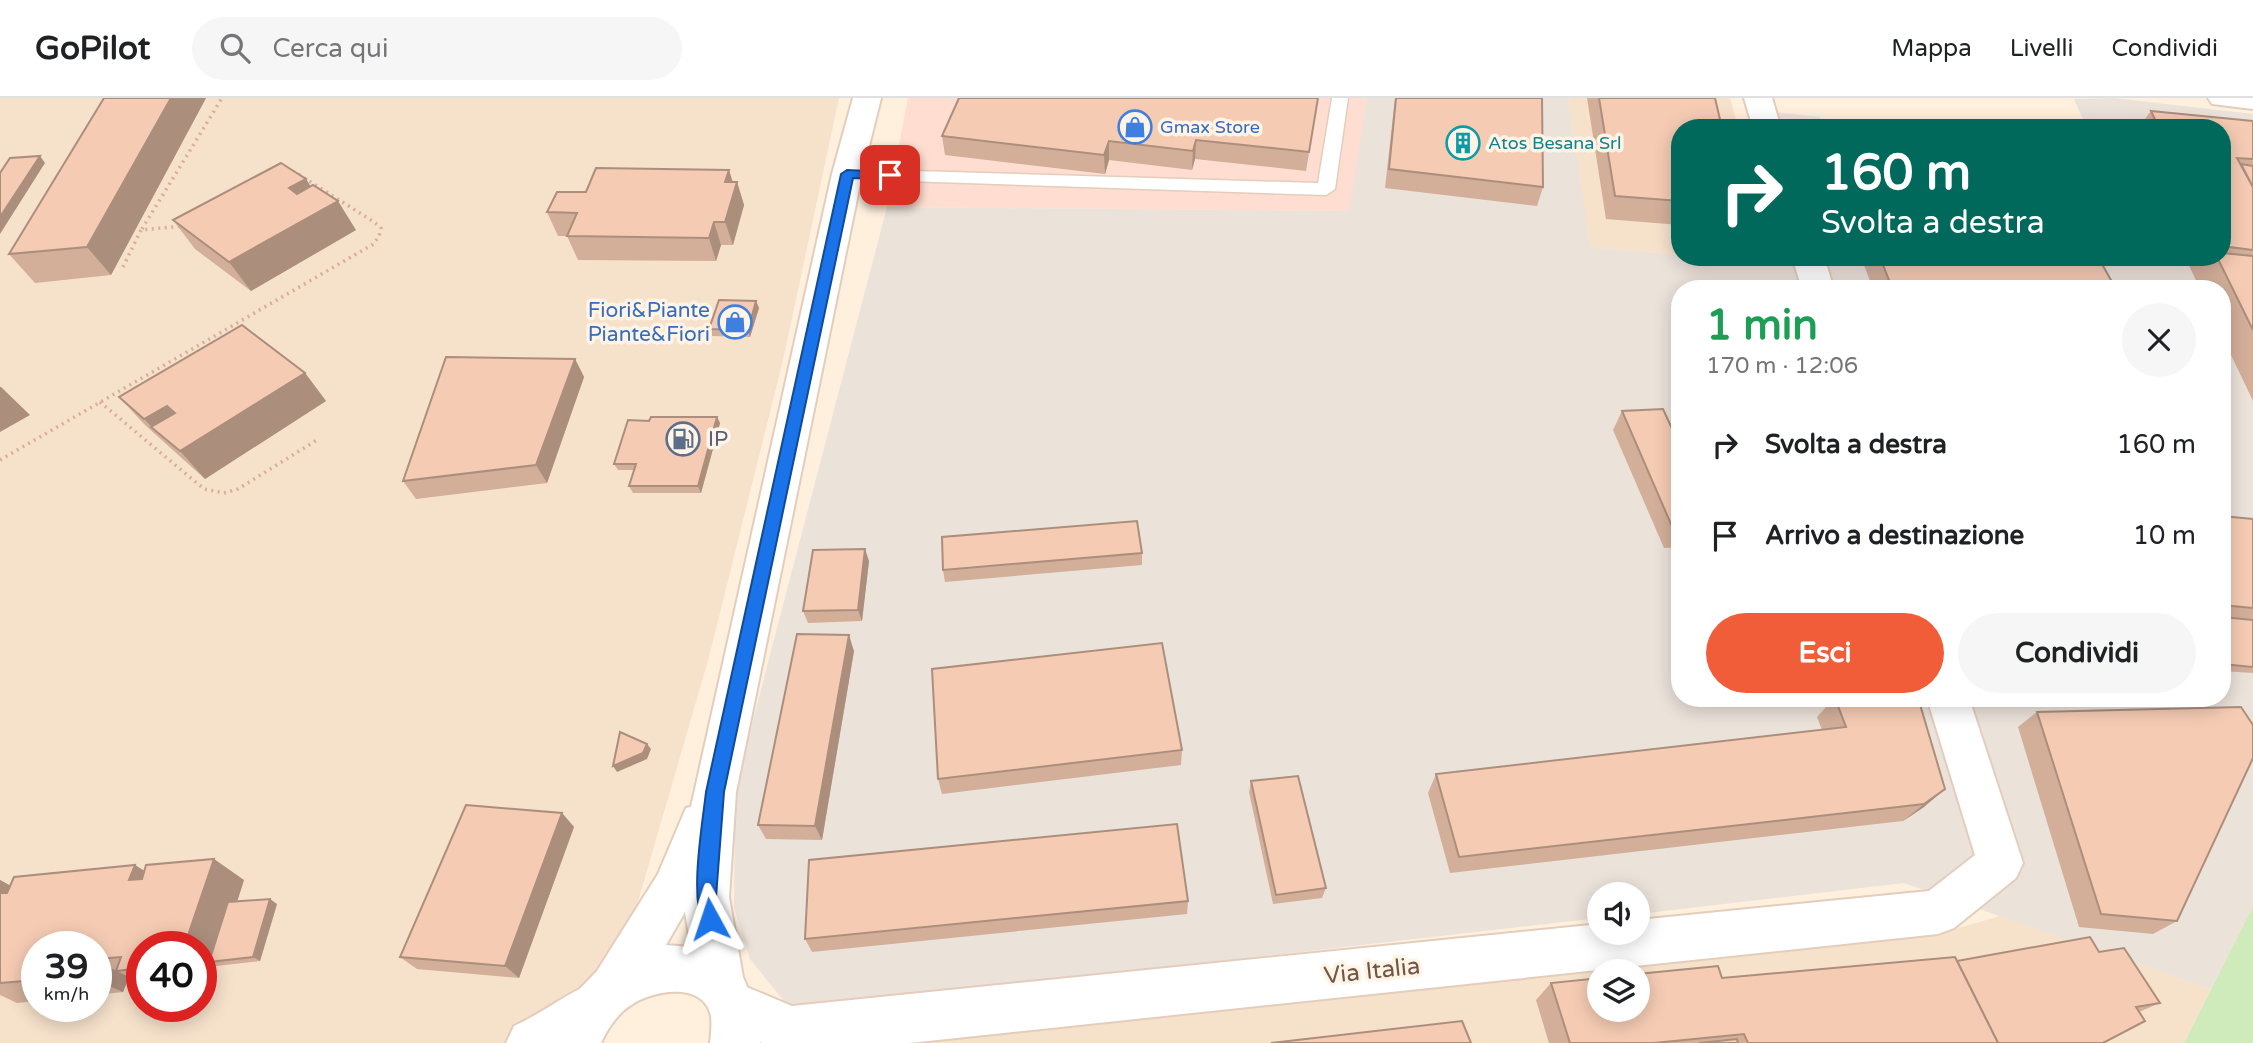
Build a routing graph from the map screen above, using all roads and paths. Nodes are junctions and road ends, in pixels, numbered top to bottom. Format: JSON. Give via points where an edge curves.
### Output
{"nodes":[{"id":1,"x":222,"y":98,"type":"edge"},
{"id":2,"x":867,"y":98,"type":"edge"},
{"id":3,"x":1340,"y":98,"type":"edge"},
{"id":4,"x":1758,"y":98,"type":"edge"},
{"id":5,"x":2222,"y":98,"type":"edge"},
{"id":6,"x":2253,"y":102,"type":"edge"},
{"id":7,"x":1765,"y":119,"type":"edge"},
{"id":8,"x":288,"y":173,"type":"edge"},
{"id":9,"x":847,"y":174,"type":"junction"},
{"id":10,"x":186,"y":226,"type":"edge"},
{"id":11,"x":142,"y":230,"type":"junction"},
{"id":12,"x":123,"y":267,"type":"dead end"},
{"id":13,"x":100,"y":402,"type":"junction"},
{"id":14,"x":317,"y":440,"type":"dead end"},
{"id":15,"x":0,"y":460,"type":"edge"},
{"id":16,"x":1951,"y":707,"type":"edge"},
{"id":17,"x":715,"y":792,"type":"junction"},
{"id":18,"x":595,"y":1012,"type":"edge"},
{"id":19,"x":729,"y":1012,"type":"edge"},
{"id":20,"x":531,"y":1043,"type":"edge"}],
"edges":[{"from":1,"to":11,"type":"path"},
{"from":2,"to":9,"type":"street"},
{"from":3,"to":9,"type":"lane","via":[[1326,189]]},
{"from":4,"to":7,"type":"street"},
{"from":5,"to":6,"type":"street"},
{"from":8,"to":13,"type":"path","via":[[304,177],[374,222],[381,228],[379,237]]},
{"from":9,"to":17,"type":"street"},
{"from":10,"to":11,"type":"path"},
{"from":11,"to":12,"type":"path"},
{"from":13,"to":14,"type":"path","via":[[204,489],[224,493]]},
{"from":13,"to":15,"type":"path"},
{"from":16,"to":19,"type":"street","name":"Via Italia","via":[[2000,863],[1938,912],[792,1031]]},
{"from":17,"to":18,"type":"street","via":[[674,888]]},
{"from":17,"to":19,"type":"street","via":[[706,897]]},
{"from":18,"to":19,"type":"street","name":"Via Italia","via":[[636,974],[684,967],[705,974]]},
{"from":18,"to":20,"type":"street"}]}
